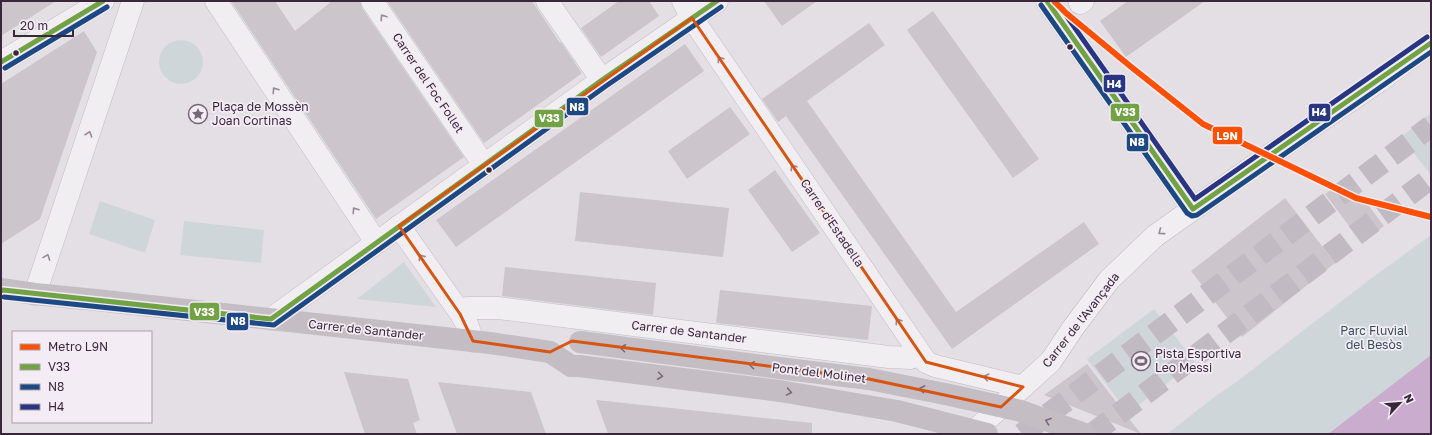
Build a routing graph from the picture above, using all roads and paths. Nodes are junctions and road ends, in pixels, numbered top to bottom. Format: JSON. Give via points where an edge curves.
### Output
{"nodes":[{"id":1,"x":103,"y":1,"type":"edge"},
{"id":2,"x":133,"y":1,"type":"edge"},
{"id":3,"x":216,"y":1,"type":"edge"},
{"id":4,"x":372,"y":1,"type":"edge"},
{"id":5,"x":547,"y":1,"type":"edge"},
{"id":6,"x":717,"y":1,"type":"edge"},
{"id":7,"x":1047,"y":1,"type":"edge"},
{"id":8,"x":687,"y":10,"type":"edge"},
{"id":9,"x":1431,"y":43,"type":"edge"},
{"id":10,"x":1,"y":62,"type":"edge"},
{"id":11,"x":602,"y":80,"type":"junction"},
{"id":12,"x":485,"y":164,"type":"junction"},
{"id":13,"x":1193,"y":209,"type":"junction"},
{"id":14,"x":398,"y":226,"type":"junction"},
{"id":15,"x":376,"y":242,"type":"junction"},
{"id":16,"x":2,"y":290,"type":"edge"},
{"id":17,"x":35,"y":294,"type":"junction"},
{"id":18,"x":467,"y":308,"type":"dead end"},
{"id":19,"x":271,"y":319,"type":"junction"},
{"id":20,"x":482,"y":342,"type":"junction"},
{"id":21,"x":550,"y":352,"type":"junction"},
{"id":22,"x":911,"y":358,"type":"dead end"},
{"id":23,"x":1023,"y":387,"type":"junction"},
{"id":24,"x":970,"y":434,"type":"edge"},
{"id":25,"x":987,"y":434,"type":"edge"},
{"id":26,"x":1085,"y":434,"type":"edge"}],
"edges":[{"from":1,"to":10,"type":"street"},
{"from":17,"to":2,"type":"street","one_way":true},
{"from":15,"to":3,"type":"street","one_way":true},
{"from":12,"to":4,"type":"street","name":"Carrer del Foc Follet","one_way":true},
{"from":5,"to":11,"type":"street"},
{"from":6,"to":8,"type":"street"},
{"from":7,"to":13,"type":"street"},
{"from":8,"to":11,"type":"street"},
{"from":23,"to":8,"type":"street","name":"Carrer d'Estadella","one_way":true,"via":[[926,362]]},
{"from":9,"to":13,"type":"street","name":"Carrer de l'Avançada"},
{"from":11,"to":12,"type":"street"},
{"from":12,"to":14,"type":"street"},
{"from":13,"to":23,"type":"street","name":"Carrer de l'Avançada","one_way":true,"via":[[1155,236],[1109,280],[1051,361]]},
{"from":14,"to":15,"type":"street"},
{"from":20,"to":14,"type":"street","one_way":true},
{"from":15,"to":19,"type":"street"},
{"from":16,"to":17,"type":"street","name":"Carrer de Santander"},
{"from":17,"to":19,"type":"street","name":"Carrer de Santander"},
{"from":18,"to":22,"type":"street","name":"Carrer de Santander","via":[[498,308]]},
{"from":19,"to":20,"type":"street","name":"Carrer de Santander"},
{"from":20,"to":21,"type":"street","name":"Pont del Molinet"},
{"from":21,"to":25,"type":"street","name":"Pont del Molinet","one_way":true,"bridge":true,"via":[[571,366],[780,390],[897,411]]},
{"from":26,"to":21,"type":"street","name":"Pont del Molinet","one_way":true,"bridge":true,"via":[[1021,411],[868,379],[572,341]]},
{"from":23,"to":24,"type":"street","name":"Carrer de l'Avançada"}]}
